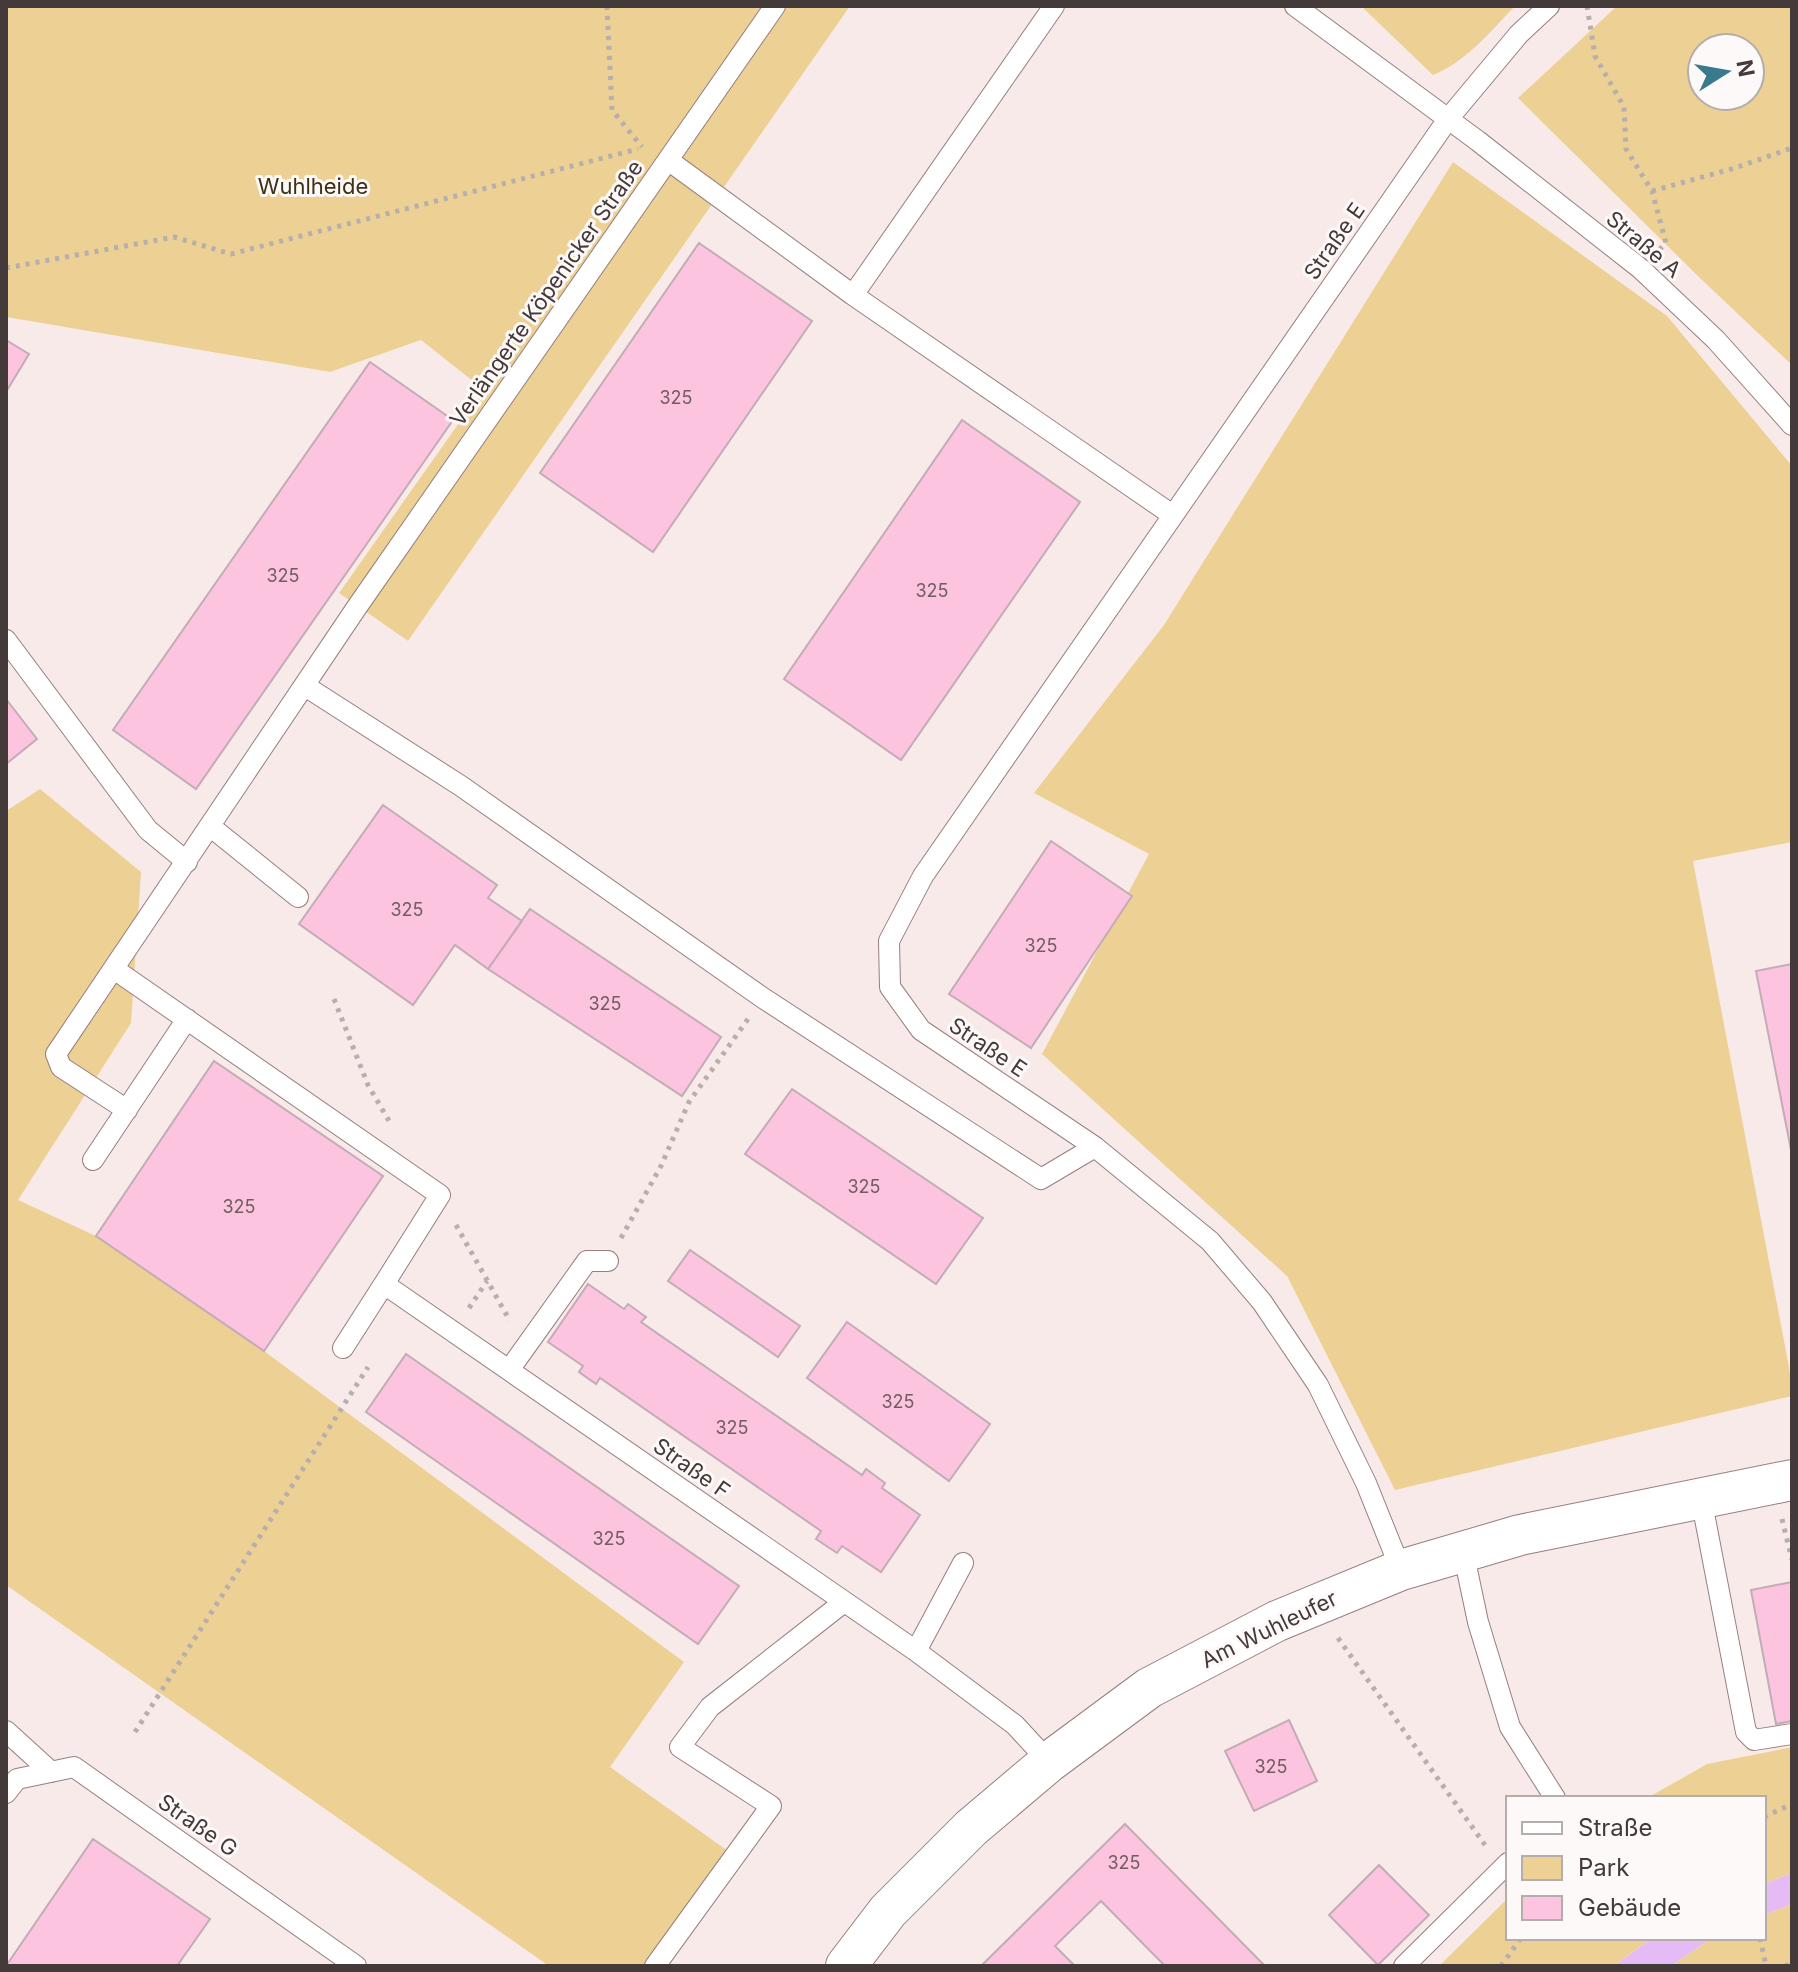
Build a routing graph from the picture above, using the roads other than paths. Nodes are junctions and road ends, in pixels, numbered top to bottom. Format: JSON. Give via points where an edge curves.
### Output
{"nodes":[{"id":1,"x":775,"y":6,"type":"edge"},
{"id":2,"x":1054,"y":6,"type":"edge"},
{"id":3,"x":1295,"y":6,"type":"edge"},
{"id":4,"x":1549,"y":6,"type":"edge"},
{"id":5,"x":1448,"y":119,"type":"junction"},
{"id":6,"x":668,"y":160,"type":"junction"},
{"id":7,"x":853,"y":295,"type":"junction"},
{"id":8,"x":1792,"y":425,"type":"edge"},
{"id":9,"x":1171,"y":514,"type":"junction"},
{"id":10,"x":6,"y":640,"type":"edge"},
{"id":11,"x":305,"y":686,"type":"junction"},
{"id":12,"x":211,"y":827,"type":"junction"},
{"id":13,"x":187,"y":862,"type":"junction"},
{"id":14,"x":298,"y":897,"type":"dead end"},
{"id":15,"x":114,"y":969,"type":"junction"},
{"id":16,"x":187,"y":1019,"type":"junction"},
{"id":17,"x":127,"y":1110,"type":"junction"},
{"id":18,"x":1095,"y":1147,"type":"junction"},
{"id":19,"x":93,"y":1160,"type":"dead end"},
{"id":20,"x":608,"y":1261,"type":"road end"},
{"id":21,"x":384,"y":1284,"type":"junction"},
{"id":22,"x":343,"y":1348,"type":"dead end"},
{"id":23,"x":509,"y":1370,"type":"junction"},
{"id":24,"x":1792,"y":1480,"type":"edge"},
{"id":25,"x":1701,"y":1498,"type":"junction"},
{"id":26,"x":1463,"y":1551,"type":"junction"},
{"id":27,"x":963,"y":1563,"type":"dead end"},
{"id":28,"x":1401,"y":1570,"type":"junction"},
{"id":29,"x":844,"y":1602,"type":"junction"},
{"id":30,"x":916,"y":1651,"type":"junction"},
{"id":31,"x":6,"y":1731,"type":"edge"},
{"id":32,"x":1792,"y":1734,"type":"edge"},
{"id":33,"x":1049,"y":1762,"type":"junction"},
{"id":34,"x":51,"y":1772,"type":"junction"},
{"id":35,"x":6,"y":1793,"type":"edge"},
{"id":36,"x":1554,"y":1796,"type":"edge"},
{"id":37,"x":1505,"y":1866,"type":"edge"},
{"id":38,"x":356,"y":1966,"type":"edge"},
{"id":39,"x":655,"y":1966,"type":"edge"},
{"id":40,"x":846,"y":1966,"type":"edge"},
{"id":41,"x":1404,"y":1966,"type":"edge"}],
"edges":[{"from":1,"to":6,"type":"lane","name":"Verlängerte Köpenicker Straße"},
{"from":2,"to":7,"type":"lane"},
{"from":3,"to":5,"type":"lane","name":"Straße A"},
{"from":4,"to":5,"type":"lane","name":"Straße E"},
{"from":5,"to":8,"type":"lane","name":"Straße A","via":[[1641,269],[1716,340]]},
{"from":5,"to":9,"type":"lane","name":"Straße E"},
{"from":6,"to":7,"type":"lane"},
{"from":6,"to":11,"type":"lane","name":"Verlängerte Köpenicker Straße"},
{"from":7,"to":9,"type":"lane"},
{"from":9,"to":18,"type":"lane","name":"Straße E","via":[[923,876],[889,941],[890,987],[921,1030]]},
{"from":10,"to":13,"type":"lane","via":[[148,830]]},
{"from":11,"to":12,"type":"lane","name":"Verlängerte Köpenicker Straße"},
{"from":11,"to":18,"type":"lane","via":[[461,786],[763,998],[1041,1179]]},
{"from":12,"to":13,"type":"lane","name":"Verlängerte Köpenicker Straße"},
{"from":12,"to":14,"type":"lane"},
{"from":13,"to":15,"type":"lane","name":"Verlängerte Köpenicker Straße"},
{"from":15,"to":16,"type":"lane"},
{"from":15,"to":17,"type":"lane","name":"Verlängerte Köpenicker Straße","via":[[56,1054],[61,1067]]},
{"from":16,"to":17,"type":"lane"},
{"from":16,"to":21,"type":"lane","via":[[440,1195]]},
{"from":17,"to":19,"type":"lane"},
{"from":18,"to":28,"type":"lane","name":"Straße E","via":[[1210,1241],[1262,1302],[1318,1385]]},
{"from":20,"to":23,"type":"lane","via":[[587,1261]]},
{"from":21,"to":22,"type":"lane"},
{"from":21,"to":23,"type":"lane","name":"Straße F"},
{"from":23,"to":29,"type":"lane","name":"Straße F"},
{"from":24,"to":25,"type":"street","name":"Am Wuhleufer"},
{"from":25,"to":26,"type":"street","name":"Am Wuhleufer"},
{"from":25,"to":32,"type":"lane","via":[[1746,1732],[1754,1740]]},
{"from":26,"to":28,"type":"street","name":"Am Wuhleufer"},
{"from":26,"to":36,"type":"lane","via":[[1510,1727]]},
{"from":27,"to":30,"type":"lane"},
{"from":28,"to":33,"type":"street","name":"Am Wuhleufer","via":[[1277,1621],[1149,1688]]},
{"from":29,"to":30,"type":"lane","name":"Straße F"},
{"from":29,"to":39,"type":"lane","via":[[710,1707],[680,1747],[771,1806]]},
{"from":30,"to":33,"type":"lane","name":"Straße F","via":[[1015,1725]]},
{"from":31,"to":34,"type":"lane"},
{"from":33,"to":40,"type":"street","name":"Am Wuhleufer","via":[[971,1828],[888,1911]]},
{"from":34,"to":35,"type":"lane","name":"Straße G","via":[[17,1779]]},
{"from":34,"to":38,"type":"lane","name":"Straße G","via":[[74,1767]]},
{"from":37,"to":41,"type":"lane"}]}
